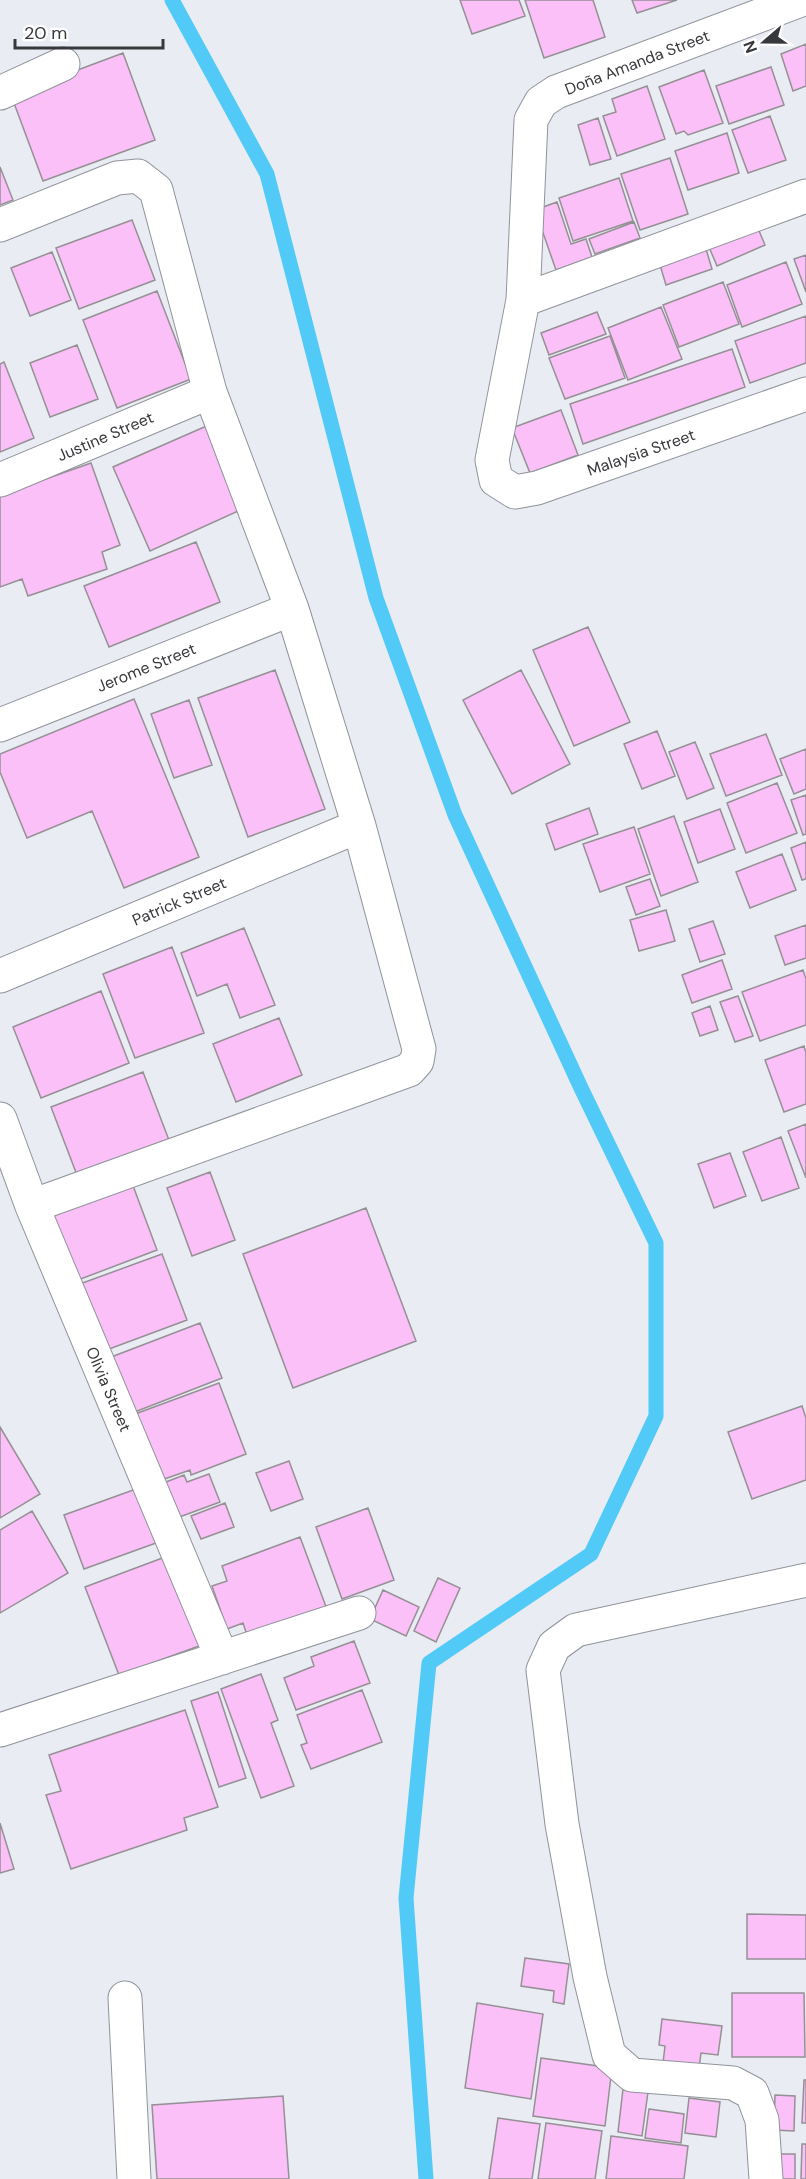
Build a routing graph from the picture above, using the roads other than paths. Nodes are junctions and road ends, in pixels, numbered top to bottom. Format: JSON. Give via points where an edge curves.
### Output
{"nodes":[{"id":1,"x":801,"y":0,"type":"edge"},
{"id":2,"x":63,"y":64,"type":"dead end"},
{"id":3,"x":0,"y":93,"type":"edge"},
{"id":4,"x":806,"y":195,"type":"edge"},
{"id":5,"x":0,"y":225,"type":"edge"},
{"id":6,"x":523,"y":300,"type":"junction"},
{"id":7,"x":210,"y":392,"type":"junction"},
{"id":8,"x":806,"y":394,"type":"edge"},
{"id":9,"x":0,"y":480,"type":"edge"},
{"id":10,"x":292,"y":609,"type":"junction"},
{"id":11,"x":0,"y":725,"type":"edge"},
{"id":12,"x":359,"y":826,"type":"junction"},
{"id":13,"x":0,"y":976,"type":"edge"},
{"id":14,"x":0,"y":1119,"type":"edge"},
{"id":15,"x":32,"y":1206,"type":"junction"},
{"id":16,"x":806,"y":1580,"type":"edge"},
{"id":17,"x":359,"y":1613,"type":"dead end"},
{"id":18,"x":222,"y":1658,"type":"junction"},
{"id":19,"x":2,"y":1722,"type":"edge"},
{"id":20,"x":125,"y":1998,"type":"dead end"},
{"id":21,"x":134,"y":2179,"type":"edge"},
{"id":22,"x":766,"y":2179,"type":"edge"}],
"edges":[{"from":1,"to":6,"type":"street","name":"Doña Amanda Street","via":[[556,92],[541,102],[531,120]]},
{"from":2,"to":3,"type":"street"},
{"from":4,"to":6,"type":"street"},
{"from":5,"to":7,"type":"street","via":[[117,178],[138,176],[156,190]]},
{"from":6,"to":8,"type":"street","name":"Malaysia Street","via":[[492,460],[496,480],[515,492]]},
{"from":7,"to":9,"type":"street","name":"Justine Street"},
{"from":7,"to":10,"type":"street"},
{"from":10,"to":11,"type":"street","name":"Jerome Street"},
{"from":10,"to":12,"type":"street"},
{"from":12,"to":13,"type":"street","name":"Patrick Street"},
{"from":12,"to":15,"type":"street","via":[[418,1043],[417,1061],[409,1070]]},
{"from":14,"to":15,"type":"street","name":"Olivia Street"},
{"from":15,"to":18,"type":"street","name":"Olivia Street"},
{"from":16,"to":22,"type":"street","via":[[576,1630],[554,1646],[543,1670],[561,1824],[609,2055],[632,2075],[733,2083],[752,2093],[762,2120]]},
{"from":17,"to":18,"type":"street"},
{"from":18,"to":19,"type":"street"},
{"from":20,"to":21,"type":"street"}]}
